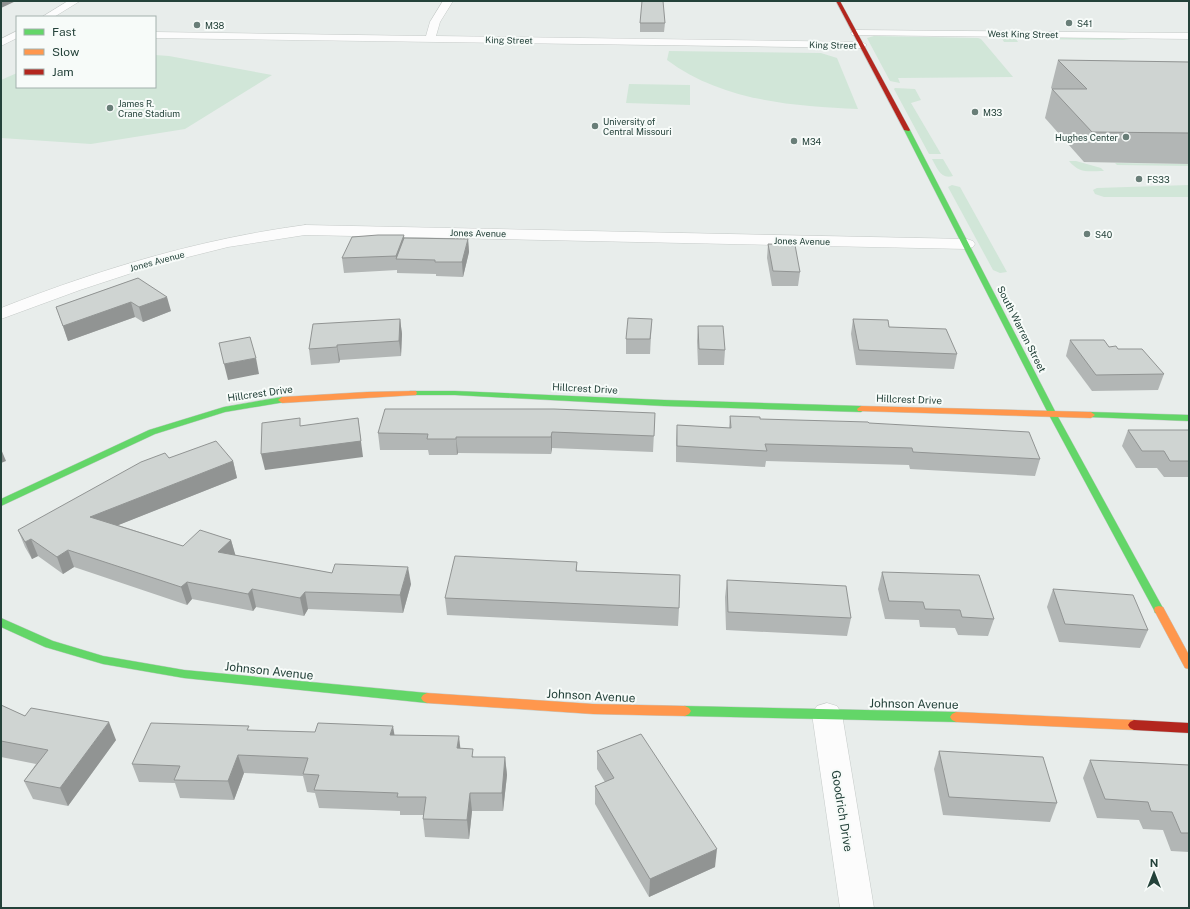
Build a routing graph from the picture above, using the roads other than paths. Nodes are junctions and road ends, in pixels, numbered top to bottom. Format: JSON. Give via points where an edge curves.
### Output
{"nodes":[{"id":1,"x":75,"y":1,"type":"edge"},
{"id":2,"x":448,"y":1,"type":"edge"},
{"id":3,"x":838,"y":1,"type":"edge"},
{"id":4,"x":49,"y":16,"type":"edge"},
{"id":5,"x":1,"y":33,"type":"edge"},
{"id":6,"x":856,"y":33,"type":"junction"},
{"id":7,"x":16,"y":34,"type":"edge"},
{"id":8,"x":16,"y":35,"type":"edge"},
{"id":9,"x":156,"y":35,"type":"edge"},
{"id":10,"x":1189,"y":36,"type":"edge"},
{"id":11,"x":430,"y":39,"type":"junction"},
{"id":12,"x":1,"y":43,"type":"edge"},
{"id":13,"x":862,"y":45,"type":"junction"},
{"id":14,"x":967,"y":244,"type":"junction"},
{"id":15,"x":1,"y":314,"type":"edge"},
{"id":16,"x":1053,"y":415,"type":"junction"},
{"id":17,"x":1189,"y":418,"type":"edge"},
{"id":18,"x":1,"y":503,"type":"edge"},
{"id":19,"x":1,"y":622,"type":"edge"},
{"id":20,"x":1189,"y":665,"type":"edge"},
{"id":21,"x":827,"y":714,"type":"junction"},
{"id":22,"x":1189,"y":728,"type":"edge"},
{"id":23,"x":857,"y":908,"type":"edge"}],
"edges":[{"from":1,"to":4,"type":"street"},
{"from":2,"to":11,"type":"street","via":[[435,22]]},
{"from":3,"to":6,"type":"street","name":"South Warren Street"},
{"from":5,"to":7,"type":"street"},
{"from":6,"to":10,"type":"street","name":"West King Street"},
{"from":6,"to":13,"type":"street","name":"South Warren Street"},
{"from":8,"to":12,"type":"street"},
{"from":9,"to":11,"type":"street","name":"King Street"},
{"from":11,"to":13,"type":"street","name":"King Street"},
{"from":13,"to":14,"type":"street","name":"South Warren Street"},
{"from":14,"to":15,"type":"street","name":"Jones Avenue","via":[[305,230],[233,241],[110,273]]},
{"from":14,"to":16,"type":"street","name":"South Warren Street"},
{"from":16,"to":17,"type":"street","name":"Hillcrest Drive"},
{"from":16,"to":18,"type":"street","name":"Hillcrest Drive","via":[[672,403],[455,393],[367,394],[278,400],[224,410],[152,432]]},
{"from":16,"to":20,"type":"street","name":"South Warren Street"},
{"from":19,"to":21,"type":"street","name":"Johnson Avenue","via":[[49,644],[104,660],[184,674],[386,695],[593,709]]},
{"from":21,"to":22,"type":"street","name":"Johnson Avenue","via":[[960,717]]},
{"from":21,"to":23,"type":"street","name":"Goodrich Drive"}]}
